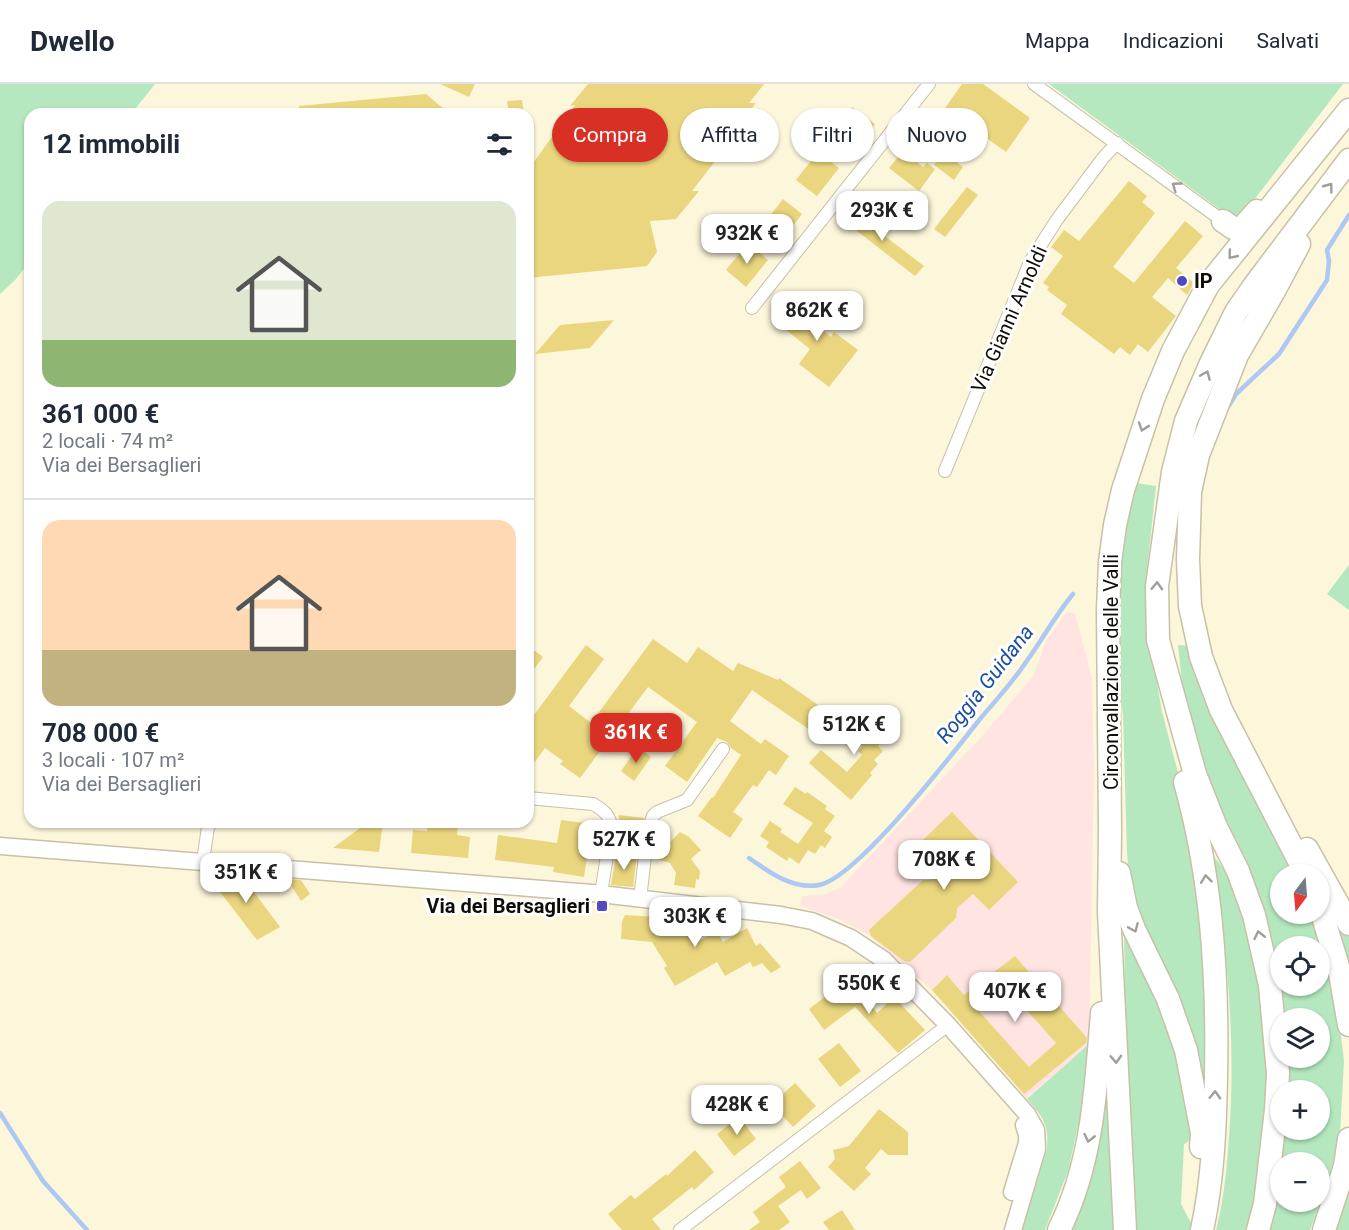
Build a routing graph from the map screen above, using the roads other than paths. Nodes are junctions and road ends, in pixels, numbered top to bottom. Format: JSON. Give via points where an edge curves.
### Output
{"nodes":[{"id":1,"x":929,"y":84,"type":"edge"},
{"id":2,"x":1034,"y":84,"type":"edge"},
{"id":3,"x":1349,"y":110,"type":"edge"},
{"id":4,"x":1115,"y":146,"type":"junction"},
{"id":5,"x":1308,"y":160,"type":"junction"},
{"id":6,"x":1349,"y":160,"type":"edge"},
{"id":7,"x":1309,"y":214,"type":"junction"},
{"id":8,"x":1223,"y":220,"type":"joint"},
{"id":9,"x":752,"y":308,"type":"dead end"},
{"id":10,"x":1211,"y":421,"type":"junction"},
{"id":11,"x":945,"y":471,"type":"dead end"},
{"id":12,"x":1158,"y":640,"type":"junction"},
{"id":13,"x":723,"y":749,"type":"dead end"},
{"id":14,"x":534,"y":799,"type":"edge"},
{"id":15,"x":208,"y":828,"type":"edge"},
{"id":16,"x":1110,"y":831,"type":"junction"},
{"id":17,"x":0,"y":846,"type":"edge"},
{"id":18,"x":203,"y":861,"type":"junction"},
{"id":19,"x":1301,"y":864,"type":"edge"},
{"id":20,"x":601,"y":894,"type":"junction"},
{"id":21,"x":640,"y":899,"type":"junction"},
{"id":22,"x":1109,"y":912,"type":"junction"},
{"id":23,"x":1325,"y":924,"type":"edge"},
{"id":24,"x":1349,"y":924,"type":"edge"},
{"id":25,"x":948,"y":1025,"type":"junction"},
{"id":26,"x":1349,"y":1025,"type":"edge"},
{"id":27,"x":1011,"y":1093,"type":"junction"},
{"id":28,"x":1349,"y":1138,"type":"edge"},
{"id":29,"x":680,"y":1230,"type":"edge"},
{"id":30,"x":1002,"y":1230,"type":"edge"},
{"id":31,"x":1013,"y":1230,"type":"edge"},
{"id":32,"x":1059,"y":1230,"type":"edge"},
{"id":33,"x":1125,"y":1230,"type":"edge"},
{"id":34,"x":1193,"y":1230,"type":"edge"},
{"id":35,"x":1202,"y":1230,"type":"edge"},
{"id":36,"x":1258,"y":1230,"type":"edge"},
{"id":37,"x":1324,"y":1230,"type":"edge"}],
"edges":[{"from":1,"to":9,"type":"street"},
{"from":2,"to":4,"type":"street"},
{"from":3,"to":5,"type":"highway","name":"Circonvallazione delle Valli"},
{"from":8,"to":4,"type":"street","one_way":true},
{"from":4,"to":11,"type":"street","name":"Via Gianni Arnoldi","via":[[1056,221],[1030,262]]},
{"from":5,"to":8,"type":"highway","via":[[1288,172],[1245,227],[1233,228]]},
{"from":5,"to":16,"type":"highway","name":"Circonvallazione delle Valli","one_way":true,"via":[[1208,285],[1153,399],[1123,490],[1110,562],[1108,609]]},
{"from":7,"to":6,"type":"highway","one_way":true},
{"from":7,"to":10,"type":"highway","via":[[1298,246],[1237,355]]},
{"from":12,"to":7,"type":"highway","one_way":true,"via":[[1157,586],[1163,532],[1186,421],[1236,312]]},
{"from":10,"to":19,"type":"highway","via":[[1198,454],[1190,492],[1190,606],[1201,657],[1221,710]]},
{"from":10,"to":24,"type":"highway","via":[[1196,493],[1194,562],[1202,622],[1228,707]]},
{"from":35,"to":12,"type":"highway","one_way":true,"via":[[1212,1174],[1215,1097],[1217,1008],[1212,928],[1201,843],[1165,710]]},
{"from":36,"to":12,"type":"highway","one_way":true,"via":[[1265,1204],[1277,1091],[1270,985],[1254,915],[1195,774]]},
{"from":13,"to":21,"type":"street","via":[[687,800],[653,816]]},
{"from":14,"to":20,"type":"street","via":[[593,804],[608,815],[611,830]]},
{"from":15,"to":18,"type":"street"},
{"from":16,"to":22,"type":"highway","name":"Circonvallazione delle Valli"},
{"from":16,"to":34,"type":"highway","one_way":true,"via":[[1126,908],[1168,999],[1186,1050],[1202,1133]]},
{"from":17,"to":18,"type":"street"},
{"from":18,"to":20,"type":"street"},
{"from":20,"to":21,"type":"street"},
{"from":21,"to":25,"type":"street","via":[[812,921],[851,938],[884,960]]},
{"from":22,"to":32,"type":"highway","one_way":true,"via":[[1091,1130],[1075,1190]]},
{"from":22,"to":33,"type":"highway","name":"Circonvallazione delle Valli","one_way":true},
{"from":23,"to":26,"type":"highway","via":[[1340,973]]},
{"from":25,"to":27,"type":"street"},
{"from":25,"to":29,"type":"street"},
{"from":27,"to":30,"type":"street","via":[[1027,1143]]},
{"from":27,"to":31,"type":"street","via":[[1033,1124],[1037,1140]]},
{"from":28,"to":37,"type":"highway","via":[[1346,1166]]}]}
